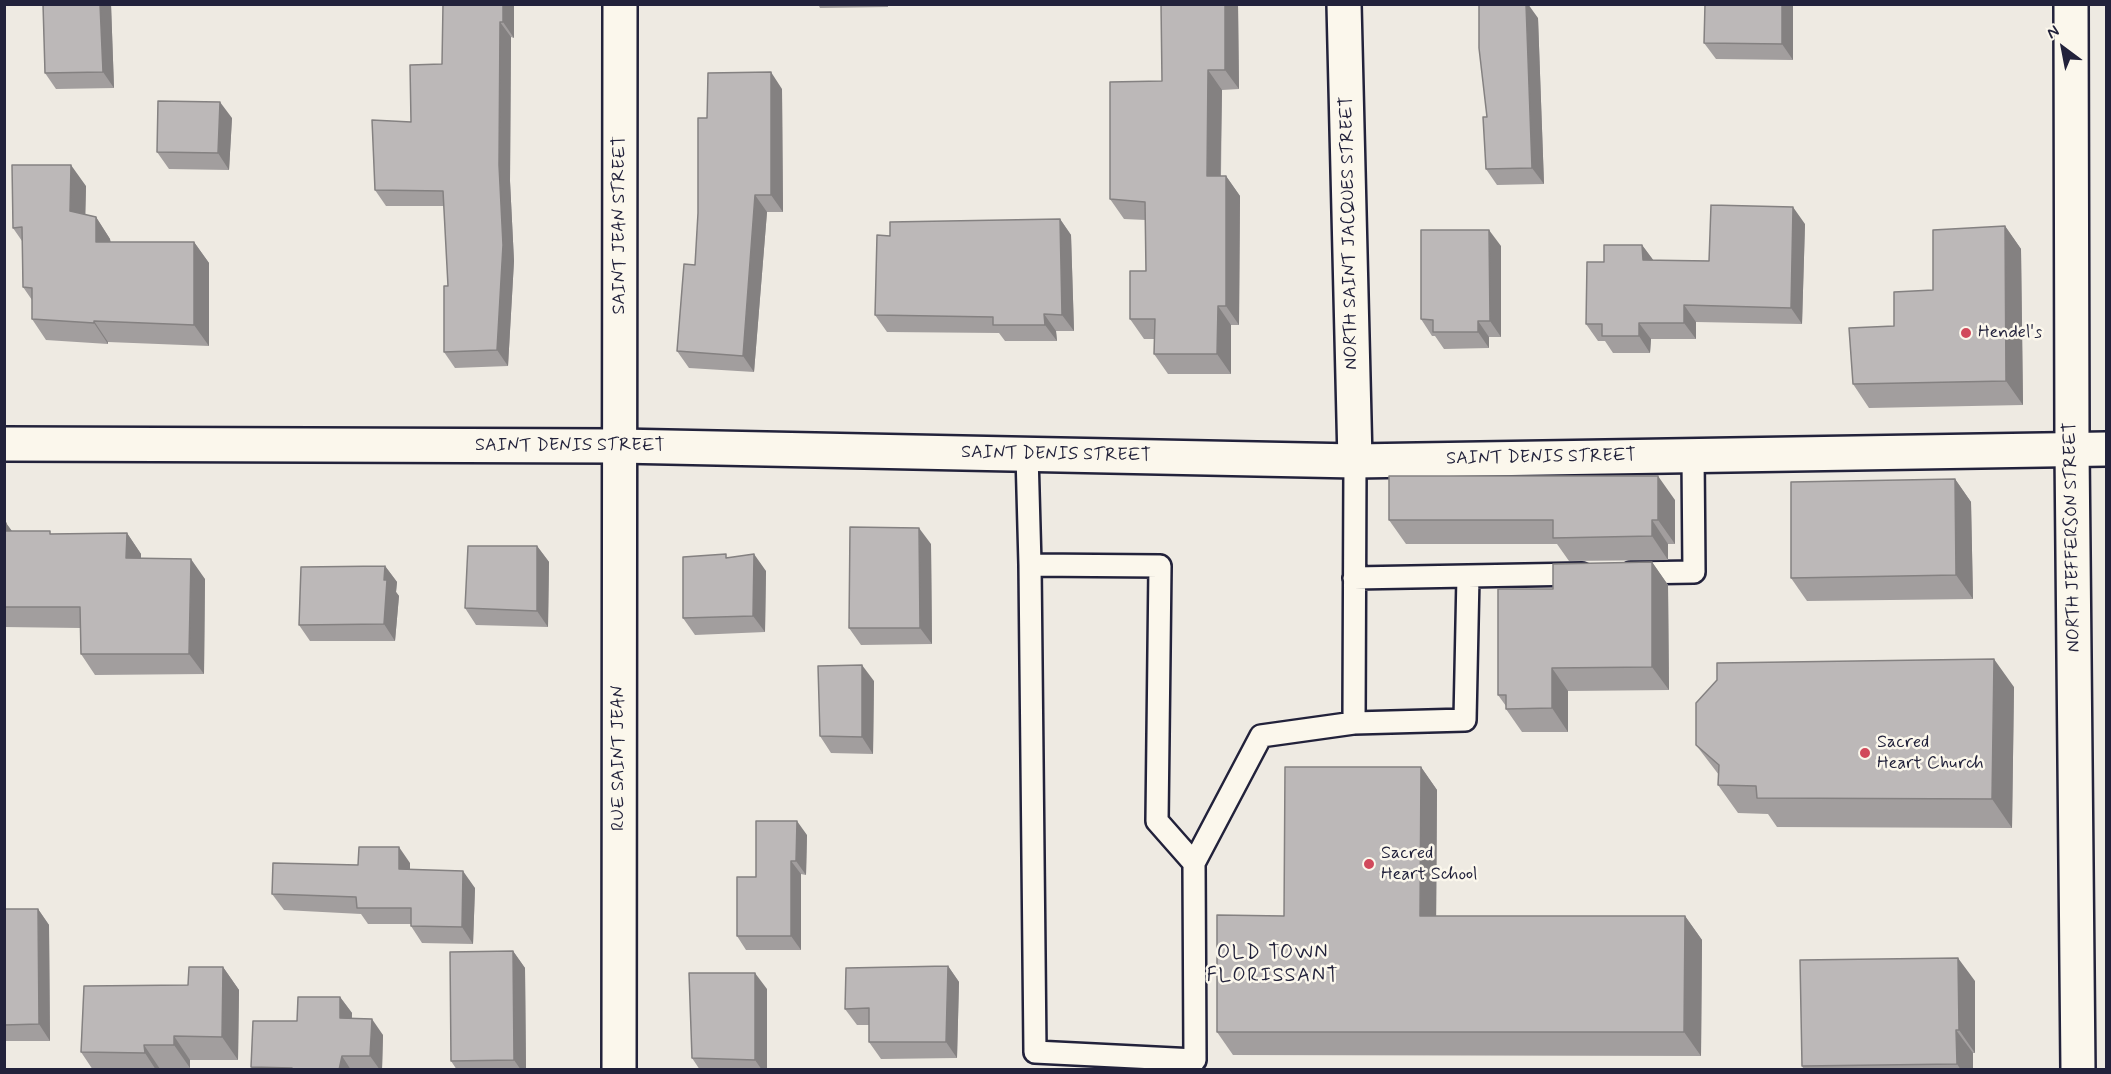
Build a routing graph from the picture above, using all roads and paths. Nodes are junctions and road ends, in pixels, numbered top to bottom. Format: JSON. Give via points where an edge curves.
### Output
{"nodes":[{"id":1,"x":620,"y":4,"type":"edge"},
{"id":2,"x":1344,"y":4,"type":"edge"},
{"id":3,"x":2072,"y":4,"type":"edge"},
{"id":4,"x":4,"y":444,"type":"edge"},
{"id":5,"x":620,"y":446,"type":"junction"},
{"id":6,"x":2072,"y":449,"type":"junction"},
{"id":7,"x":2106,"y":449,"type":"edge"},
{"id":8,"x":1028,"y":454,"type":"junction"},
{"id":9,"x":1693,"y":456,"type":"junction"},
{"id":10,"x":1355,"y":461,"type":"junction"},
{"id":11,"x":1030,"y":565,"type":"junction"},
{"id":12,"x":1468,"y":576,"type":"junction"},
{"id":13,"x":1354,"y":578,"type":"junction"},
{"id":14,"x":1354,"y":723,"type":"junction"},
{"id":15,"x":1194,"y":863,"type":"junction"},
{"id":16,"x":619,"y":1070,"type":"edge"},
{"id":17,"x":2078,"y":1070,"type":"edge"}],
"edges":[{"from":1,"to":5,"type":"street","name":"SAINT JEAN STREET"},
{"from":2,"to":10,"type":"street","name":"NORTH SAINT JACQUES STREET"},
{"from":3,"to":6,"type":"street","name":"NORTH JEFFERSON STREET"},
{"from":4,"to":5,"type":"street","name":"SAINT DENIS STREET"},
{"from":5,"to":8,"type":"street","name":"SAINT DENIS STREET"},
{"from":5,"to":16,"type":"street","name":"RUE SAINT JEAN"},
{"from":6,"to":7,"type":"street","name":"SAINT DENIS STREET"},
{"from":6,"to":9,"type":"street","name":"SAINT DENIS STREET"},
{"from":6,"to":17,"type":"street","name":"NORTH JEFFERSON STREET"},
{"from":8,"to":10,"type":"street","name":"SAINT DENIS STREET"},
{"from":8,"to":11,"type":"lane"},
{"from":9,"to":10,"type":"street","name":"SAINT DENIS STREET"},
{"from":9,"to":12,"type":"lane","via":[[1694,572]]},
{"from":10,"to":13,"type":"lane"},
{"from":11,"to":15,"type":"lane","via":[[1160,566],[1157,821]]},
{"from":11,"to":15,"type":"lane","via":[[1035,1052],[1195,1059]]},
{"from":12,"to":13,"type":"lane"},
{"from":12,"to":14,"type":"lane","via":[[1465,720]]},
{"from":13,"to":14,"type":"lane"},
{"from":14,"to":15,"type":"lane","via":[[1261,736]]}]}
